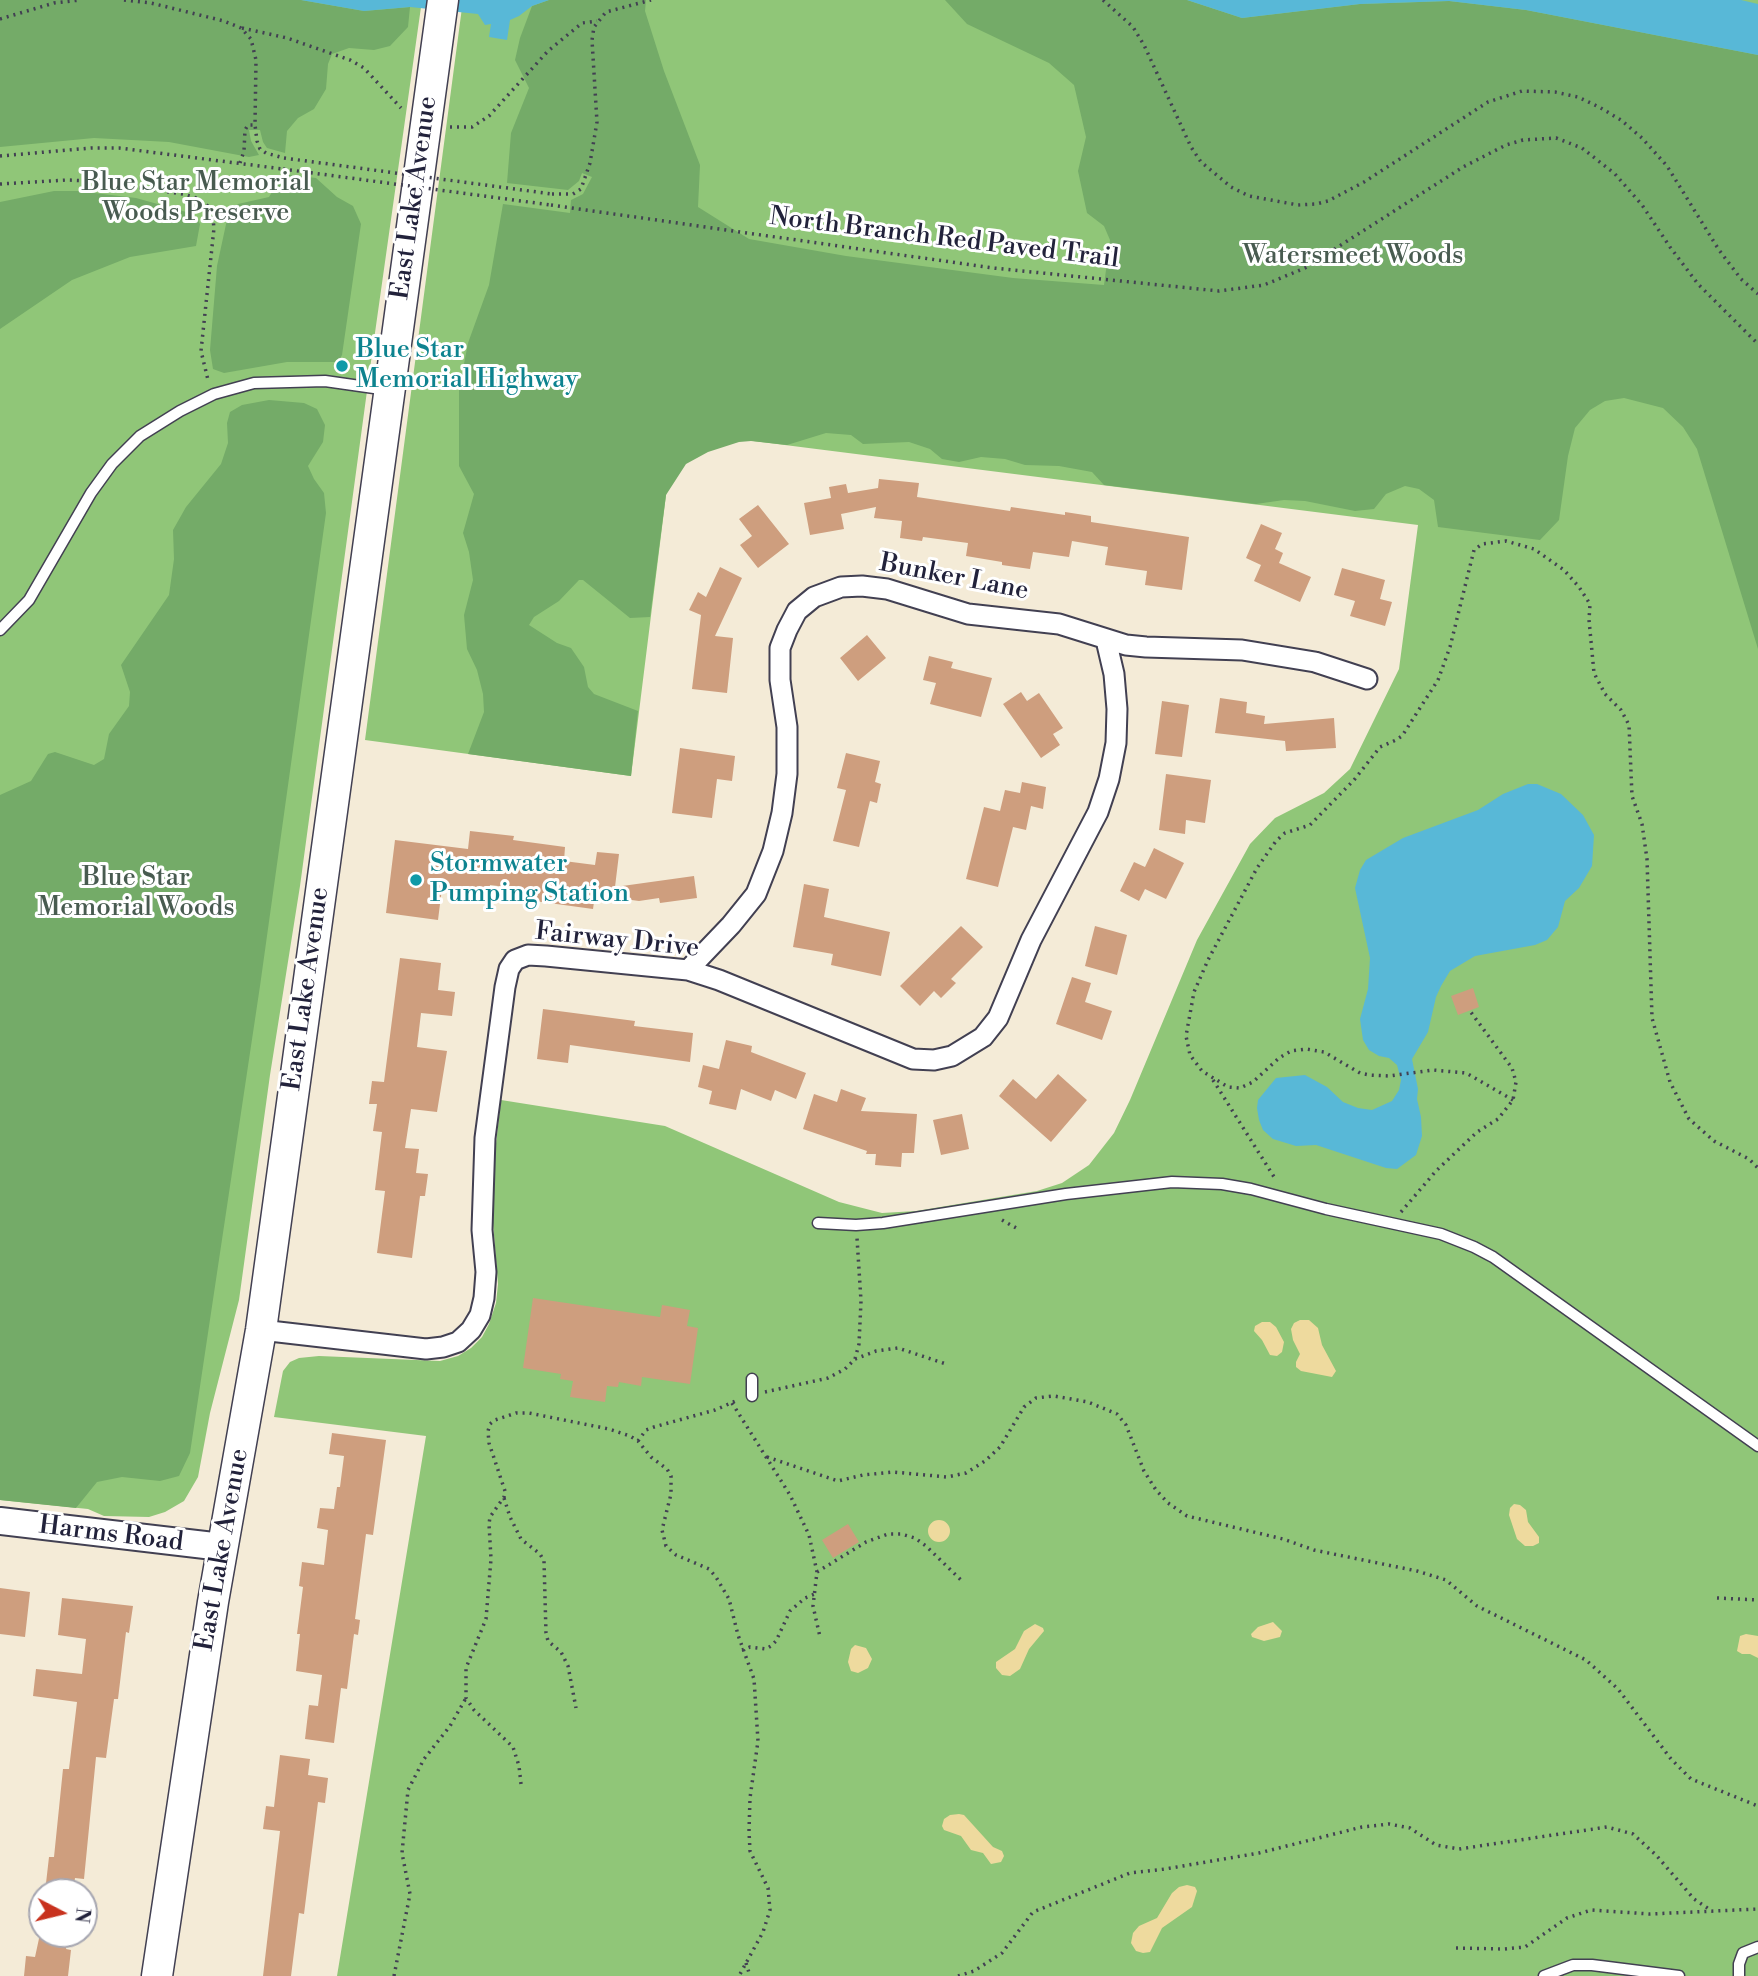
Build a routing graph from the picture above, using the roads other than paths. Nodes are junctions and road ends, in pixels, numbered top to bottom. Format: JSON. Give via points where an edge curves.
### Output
{"nodes":[{"id":1,"x":442,"y":2,"type":"edge"},
{"id":2,"x":389,"y":390,"type":"junction"},
{"id":3,"x":0,"y":630,"type":"edge"},
{"id":4,"x":1106,"y":640,"type":"junction"},
{"id":5,"x":1367,"y":679,"type":"dead end"},
{"id":6,"x":688,"y":970,"type":"junction"},
{"id":7,"x":818,"y":1223,"type":"dead end"},
{"id":8,"x":261,"y":1330,"type":"junction"},
{"id":9,"x":752,"y":1379,"type":"dead end"},
{"id":10,"x":752,"y":1396,"type":"road end"},
{"id":11,"x":1758,"y":1446,"type":"edge"},
{"id":12,"x":0,"y":1521,"type":"edge"},
{"id":13,"x":222,"y":1547,"type":"junction"},
{"id":14,"x":1758,"y":1947,"type":"edge"},
{"id":15,"x":157,"y":1976,"type":"edge"},
{"id":16,"x":1544,"y":1976,"type":"edge"},
{"id":17,"x":1679,"y":1976,"type":"edge"},
{"id":18,"x":1739,"y":1976,"type":"edge"}],
"edges":[{"from":1,"to":2,"type":"main road","name":"East Lake Avenue"},
{"from":2,"to":3,"type":"lane","via":[[288,380],[254,383],[187,407],[140,436],[112,464],[29,600]]},
{"from":2,"to":8,"type":"main road","name":"East Lake Avenue"},
{"from":4,"to":5,"type":"street","name":"Bunker Lane","via":[[1146,647],[1242,650],[1315,662]]},
{"from":4,"to":6,"type":"street","name":"Bunker Lane","via":[[1059,624],[968,614],[887,589],[841,587],[814,597],[797,611],[780,648],[788,727],[787,774],[773,851],[755,894]]},
{"from":4,"to":6,"type":"street","name":"Fairway Drive","via":[[1117,709],[1109,779],[1098,812],[1042,918],[998,1018],[983,1037],[953,1056],[913,1059]]},
{"from":6,"to":8,"type":"street","name":"Fairway Drive","via":[[528,955],[515,960],[509,969],[485,1138],[484,1298],[480,1315],[458,1342],[426,1349]]},
{"from":7,"to":11,"type":"lane","via":[[856,1225],[1172,1182],[1222,1184],[1441,1234],[1493,1257]]},
{"from":8,"to":13,"type":"main road","name":"East Lake Avenue"},
{"from":9,"to":10,"type":"lane"},
{"from":12,"to":13,"type":"main road","name":"Harms Road"},
{"from":13,"to":15,"type":"main road","name":"East Lake Avenue"},
{"from":14,"to":18,"type":"lane","via":[[1743,1953]]},
{"from":16,"to":17,"type":"lane","via":[[1573,1965],[1592,1965]]}]}
